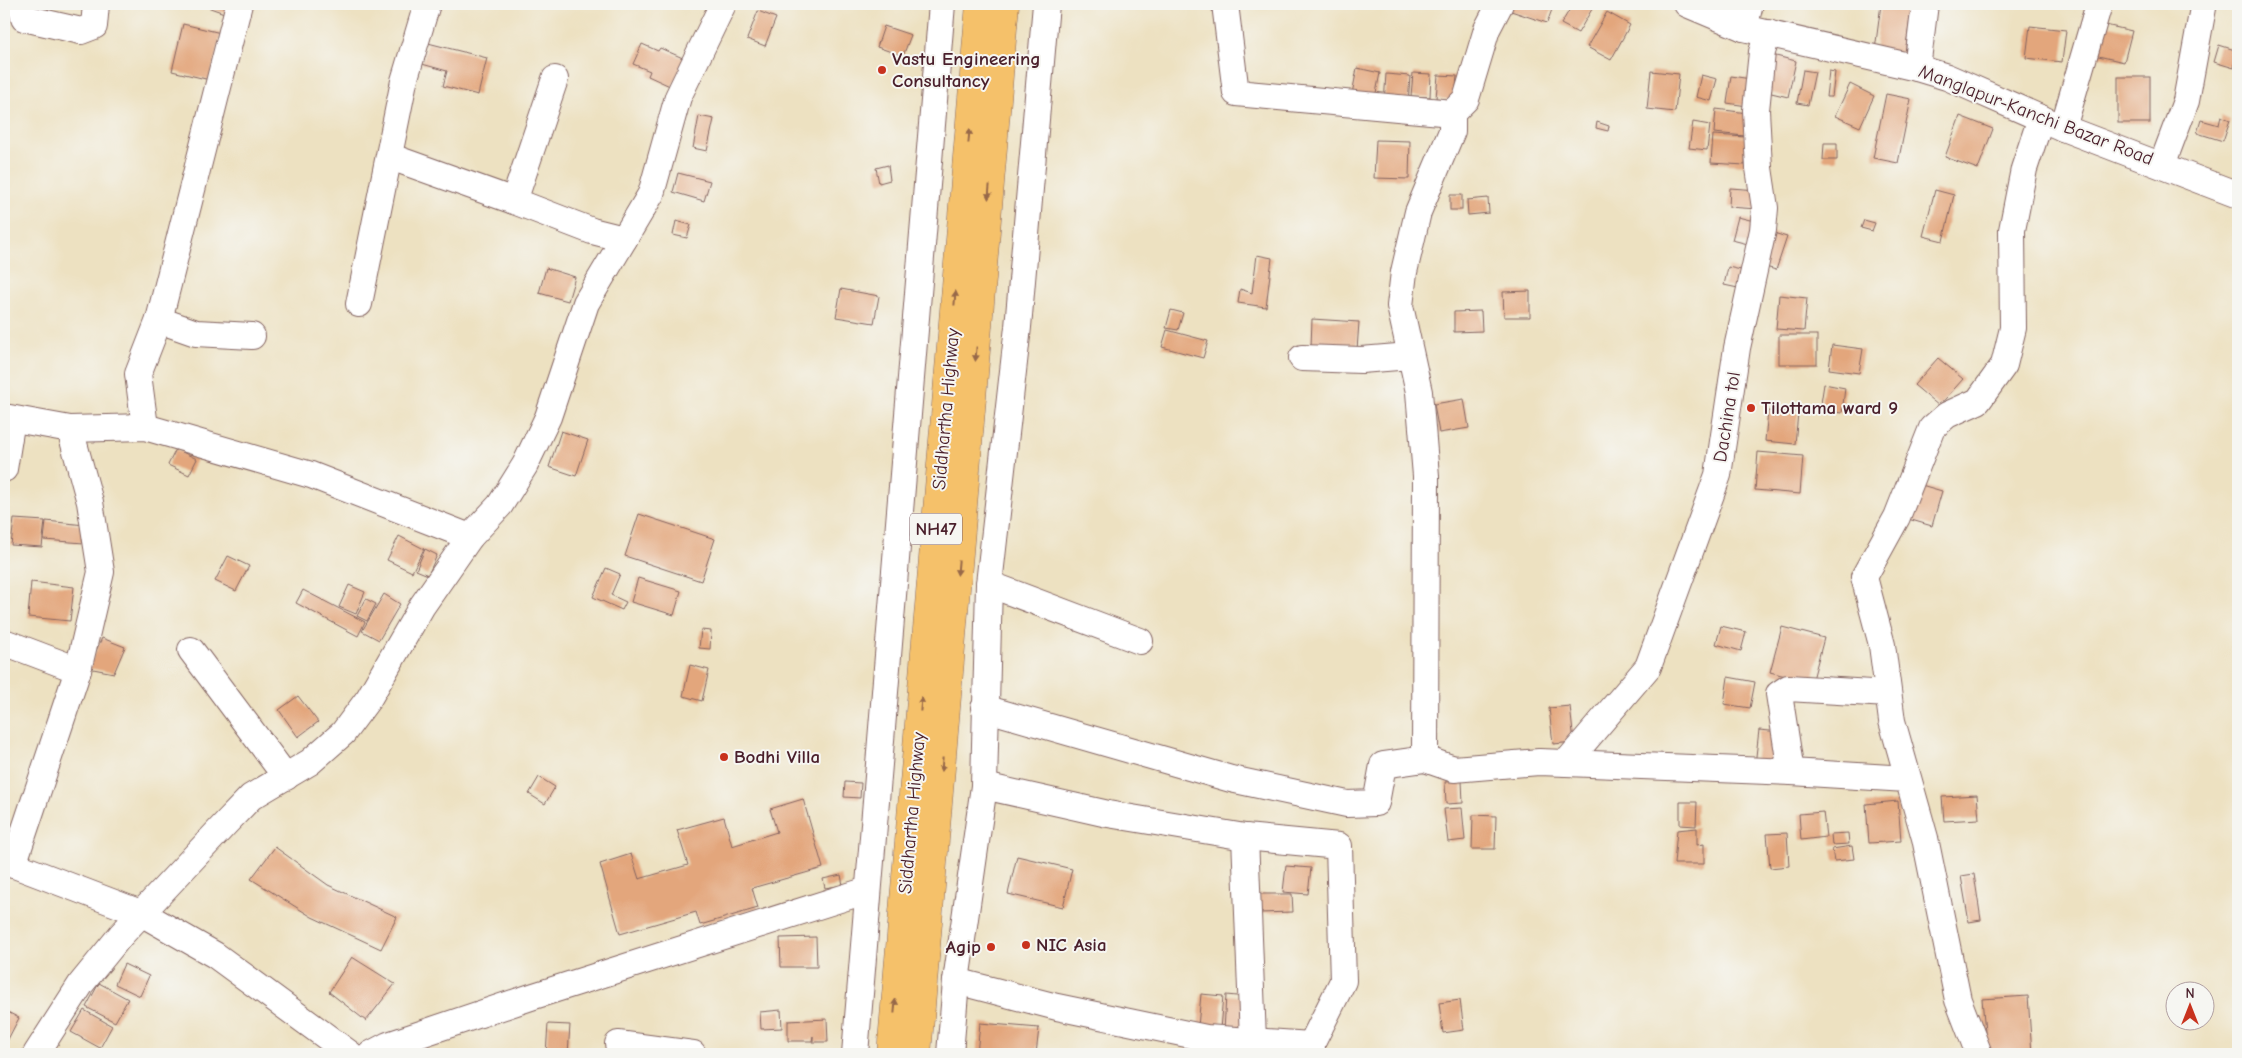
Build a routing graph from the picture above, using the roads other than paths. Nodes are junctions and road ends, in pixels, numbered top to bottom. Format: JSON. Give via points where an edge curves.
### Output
{"nodes":[{"id":1,"x":21,"y":4,"type":"edge"},
{"id":2,"x":96,"y":4,"type":"edge"},
{"id":3,"x":239,"y":4,"type":"edge"},
{"id":4,"x":427,"y":4,"type":"edge"},
{"id":5,"x":723,"y":4,"type":"edge"},
{"id":6,"x":942,"y":4,"type":"edge"},
{"id":7,"x":980,"y":4,"type":"edge"},
{"id":8,"x":1005,"y":4,"type":"edge"},
{"id":9,"x":1046,"y":4,"type":"edge"},
{"id":10,"x":1225,"y":4,"type":"edge"},
{"id":11,"x":1500,"y":4,"type":"edge"},
{"id":12,"x":1687,"y":4,"type":"edge"},
{"id":13,"x":1925,"y":4,"type":"edge"},
{"id":14,"x":2099,"y":4,"type":"edge"},
{"id":15,"x":2202,"y":8,"type":"dead end"},
{"id":16,"x":1754,"y":22,"type":"edge"},
{"id":17,"x":1917,"y":68,"type":"junction"},
{"id":18,"x":555,"y":79,"type":"dead end"},
{"id":19,"x":1452,"y":112,"type":"junction"},
{"id":20,"x":2052,"y":123,"type":"junction"},
{"id":21,"x":391,"y":157,"type":"junction"},
{"id":22,"x":2162,"y":165,"type":"junction"},
{"id":23,"x":2238,"y":195,"type":"edge"},
{"id":24,"x":514,"y":201,"type":"junction"},
{"id":25,"x":624,"y":239,"type":"junction"},
{"id":26,"x":359,"y":304,"type":"dead end"},
{"id":27,"x":159,"y":320,"type":"junction"},
{"id":28,"x":252,"y":336,"type":"dead end"},
{"id":29,"x":1410,"y":356,"type":"junction"},
{"id":30,"x":1302,"y":358,"type":"dead end"},
{"id":31,"x":8,"y":418,"type":"edge"},
{"id":32,"x":145,"y":427,"type":"junction"},
{"id":33,"x":70,"y":429,"type":"junction"},
{"id":34,"x":4,"y":469,"type":"edge"},
{"id":35,"x":470,"y":537,"type":"junction"},
{"id":36,"x":989,"y":584,"type":"junction"},
{"id":37,"x":1140,"y":641,"type":"dead end"},
{"id":38,"x":4,"y":642,"type":"edge"},
{"id":39,"x":191,"y":650,"type":"dead end"},
{"id":40,"x":78,"y":670,"type":"junction"},
{"id":41,"x":1888,"y":694,"type":"junction"},
{"id":42,"x":984,"y":708,"type":"junction"},
{"id":43,"x":1425,"y":759,"type":"junction"},
{"id":44,"x":1566,"y":763,"type":"junction"},
{"id":45,"x":1791,"y":772,"type":"junction"},
{"id":46,"x":286,"y":777,"type":"junction"},
{"id":47,"x":1907,"y":780,"type":"junction"},
{"id":48,"x":984,"y":786,"type":"junction"},
{"id":49,"x":1245,"y":837,"type":"junction"},
{"id":50,"x":8,"y":863,"type":"edge"},
{"id":51,"x":868,"y":890,"type":"junction"},
{"id":52,"x":142,"y":914,"type":"junction"},
{"id":53,"x":956,"y":981,"type":"junction"},
{"id":54,"x":1253,"y":1040,"type":"junction"},
{"id":55,"x":618,"y":1044,"type":"dead end"},
{"id":56,"x":1312,"y":1050,"type":"edge"},
{"id":57,"x":36,"y":1054,"type":"edge"},
{"id":58,"x":350,"y":1054,"type":"edge"},
{"id":59,"x":371,"y":1054,"type":"edge"},
{"id":60,"x":693,"y":1054,"type":"edge"},
{"id":61,"x":855,"y":1054,"type":"edge"},
{"id":62,"x":891,"y":1054,"type":"edge"},
{"id":63,"x":918,"y":1054,"type":"edge"},
{"id":64,"x":950,"y":1054,"type":"edge"},
{"id":65,"x":1979,"y":1054,"type":"edge"}],
"edges":[{"from":1,"to":2,"type":"street","via":[[24,18],[81,31],[94,26]]},
{"from":3,"to":27,"type":"street"},
{"from":4,"to":21,"type":"street","via":[[404,80]]},
{"from":5,"to":25,"type":"street","via":[[678,97],[652,194]]},
{"from":6,"to":51,"type":"street"},
{"from":62,"to":7,"type":"highway","name":"Siddhartha Highway","number":"NH47","one_way":true},
{"from":8,"to":63,"type":"highway","name":"Siddhartha Highway","number":"NH47","one_way":true},
{"from":9,"to":36,"type":"street","via":[[1018,327]]},
{"from":10,"to":19,"type":"street","via":[[1236,94]]},
{"from":11,"to":19,"type":"street","via":[[1487,29],[1466,99]]},
{"from":12,"to":16,"type":"street","name":"Manglapur-Kanchi Bazar Road"},
{"from":13,"to":17,"type":"street"},
{"from":14,"to":20,"type":"street"},
{"from":15,"to":22,"type":"street","via":[[2186,101]]},
{"from":16,"to":17,"type":"street","name":"Manglapur-Kanchi Bazar Road","via":[[1830,49]]},
{"from":16,"to":44,"type":"street","name":"Dachina tol","via":[[1762,52],[1756,110],[1759,168],[1764,188],[1763,230],[1737,348],[1718,475],[1648,668]]},
{"from":17,"to":20,"type":"street","name":"Manglapur-Kanchi Bazar Road","via":[[1947,77]]},
{"from":18,"to":24,"type":"street"},
{"from":19,"to":29,"type":"street","via":[[1452,131],[1418,212],[1404,272],[1400,306]]},
{"from":20,"to":22,"type":"street","name":"Manglapur-Kanchi Bazar Road"},
{"from":20,"to":41,"type":"street","via":[[2024,169],[2012,230],[2013,328],[2004,365],[1978,401],[1947,416],[1932,428],[1897,517],[1864,578],[1882,645]]},
{"from":21,"to":24,"type":"street"},
{"from":21,"to":26,"type":"street"},
{"from":22,"to":23,"type":"street","name":"Manglapur-Kanchi Bazar Road"},
{"from":24,"to":25,"type":"street","via":[[592,231]]},
{"from":25,"to":35,"type":"street","via":[[586,302],[548,417],[525,465],[500,505]]},
{"from":27,"to":28,"type":"street","via":[[196,333]]},
{"from":27,"to":32,"type":"street","via":[[138,374]]},
{"from":29,"to":30,"type":"street","via":[[1361,360]]},
{"from":29,"to":43,"type":"street","via":[[1419,392],[1426,476]]},
{"from":31,"to":33,"type":"street"},
{"from":31,"to":34,"type":"street"},
{"from":32,"to":33,"type":"street"},
{"from":32,"to":35,"type":"street","via":[[311,474]]},
{"from":33,"to":40,"type":"street","via":[[90,502],[101,572]]},
{"from":35,"to":46,"type":"street","via":[[422,606],[369,698],[348,726],[310,762]]},
{"from":36,"to":37,"type":"street"},
{"from":36,"to":42,"type":"street"},
{"from":38,"to":40,"type":"street"},
{"from":39,"to":46,"type":"street"},
{"from":40,"to":50,"type":"street"},
{"from":41,"to":45,"type":"street","via":[[1783,690],[1779,694]]},
{"from":41,"to":47,"type":"street"},
{"from":42,"to":43,"type":"street","via":[[1232,779],[1347,804],[1376,803],[1383,765]]},
{"from":42,"to":48,"type":"street"},
{"from":43,"to":44,"type":"street","via":[[1454,770],[1539,762]]},
{"from":44,"to":45,"type":"street"},
{"from":45,"to":47,"type":"street"},
{"from":46,"to":52,"type":"street","via":[[251,797]]},
{"from":47,"to":65,"type":"street","via":[[1925,838],[1958,1000]]},
{"from":48,"to":49,"type":"street","via":[[1108,814]]},
{"from":48,"to":53,"type":"street"},
{"from":49,"to":54,"type":"street"},
{"from":49,"to":56,"type":"street","via":[[1339,846],[1343,981]]},
{"from":50,"to":52,"type":"street"},
{"from":51,"to":59,"type":"street","via":[[534,996],[388,1045]]},
{"from":51,"to":61,"type":"street"},
{"from":52,"to":57,"type":"street","via":[[81,984]]},
{"from":52,"to":58,"type":"street","via":[[215,955]]},
{"from":53,"to":54,"type":"street","via":[[1057,1007],[1206,1038]]},
{"from":53,"to":64,"type":"street"},
{"from":54,"to":56,"type":"street"},
{"from":55,"to":60,"type":"street"}]}
